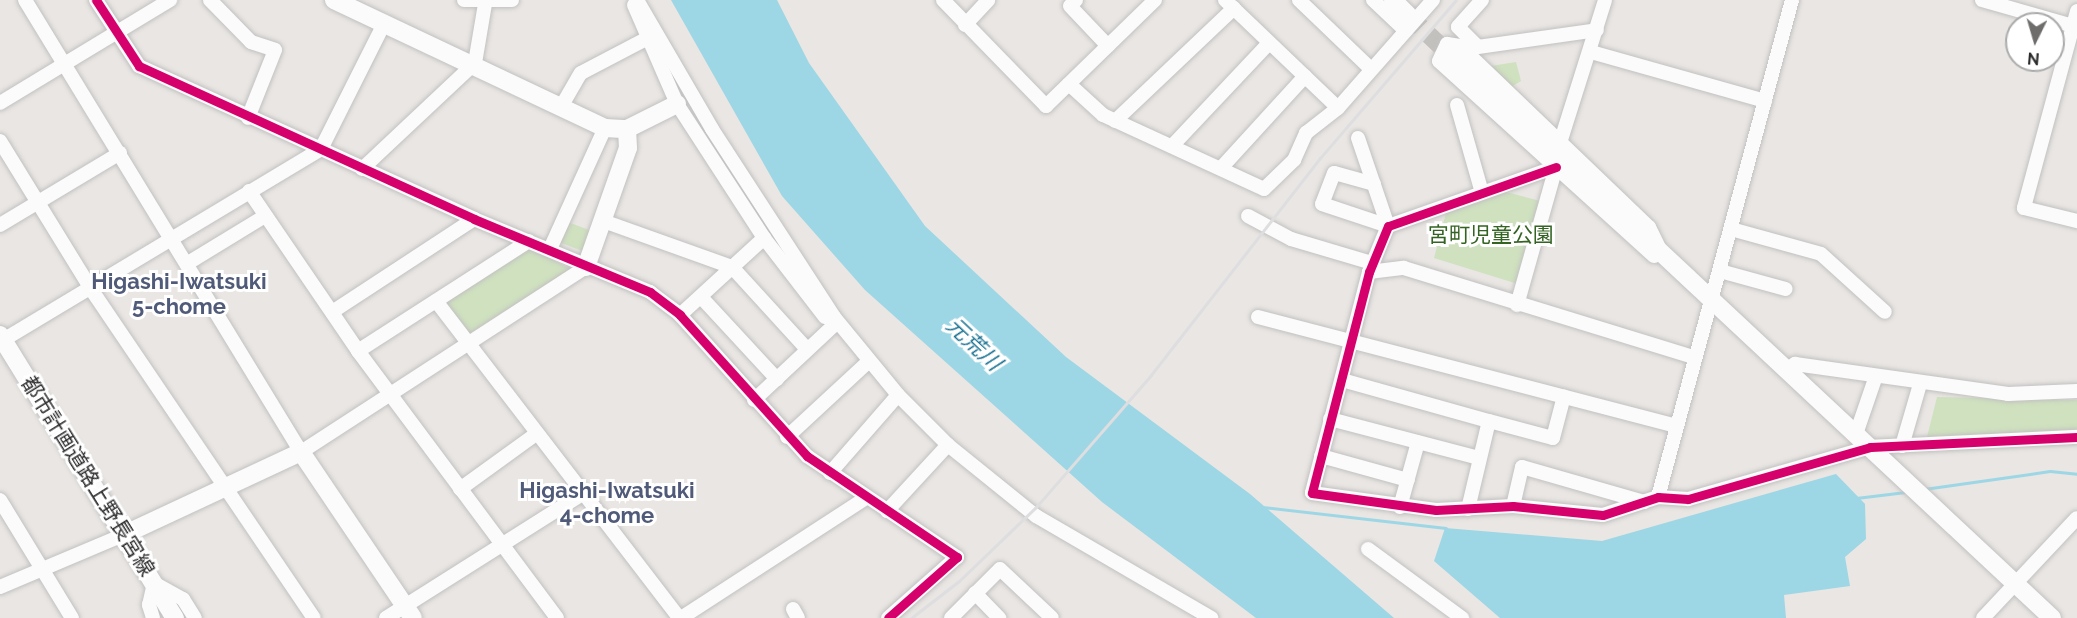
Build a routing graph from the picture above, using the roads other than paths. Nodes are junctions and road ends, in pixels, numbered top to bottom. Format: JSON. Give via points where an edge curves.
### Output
{"nodes":[{"id":1,"x":26,"y":0,"type":"edge"},
{"id":2,"x":96,"y":0,"type":"edge"},
{"id":3,"x":170,"y":0,"type":"edge"},
{"id":4,"x":210,"y":0,"type":"edge"},
{"id":5,"x":334,"y":0,"type":"edge"},
{"id":6,"x":464,"y":0,"type":"edge"},
{"id":7,"x":512,"y":0,"type":"edge"},
{"id":8,"x":632,"y":0,"type":"edge"},
{"id":9,"x":637,"y":0,"type":"edge"},
{"id":10,"x":944,"y":0,"type":"edge"},
{"id":11,"x":988,"y":0,"type":"edge"},
{"id":12,"x":1076,"y":0,"type":"edge"},
{"id":13,"x":1155,"y":0,"type":"edge"},
{"id":14,"x":1299,"y":0,"type":"edge"},
{"id":15,"x":1373,"y":0,"type":"edge"},
{"id":16,"x":1393,"y":0,"type":"edge"},
{"id":17,"x":1484,"y":0,"type":"edge"},
{"id":18,"x":1605,"y":0,"type":"edge"},
{"id":19,"x":1792,"y":0,"type":"edge"},
{"id":20,"x":1982,"y":0,"type":"edge"},
{"id":21,"x":485,"y":4,"type":"junction"},
{"id":22,"x":1229,"y":4,"type":"edge"},
{"id":23,"x":1417,"y":11,"type":"edge"},
{"id":24,"x":2077,"y":11,"type":"edge"},
{"id":25,"x":385,"y":22,"type":"junction"},
{"id":26,"x":965,"y":25,"type":"junction"},
{"id":27,"x":2075,"y":26,"type":"edge"},
{"id":28,"x":1597,"y":30,"type":"junction"},
{"id":29,"x":117,"y":35,"type":"junction"},
{"id":30,"x":648,"y":38,"type":"junction"},
{"id":31,"x":1269,"y":43,"type":"junction"},
{"id":32,"x":1108,"y":46,"type":"junction"},
{"id":33,"x":1591,"y":52,"type":"junction"},
{"id":34,"x":1452,"y":58,"type":"tunnel mouth"},
{"id":35,"x":475,"y":63,"type":"junction"},
{"id":36,"x":65,"y":64,"type":"junction"},
{"id":37,"x":1371,"y":69,"type":"junction"},
{"id":38,"x":1305,"y":76,"type":"junction"},
{"id":39,"x":1069,"y":84,"type":"junction"},
{"id":40,"x":1765,"y":101,"type":"junction"},
{"id":41,"x":0,"y":103,"type":"edge"},
{"id":42,"x":677,"y":104,"type":"junction"},
{"id":43,"x":1457,"y":105,"type":"dead end"},
{"id":44,"x":561,"y":107,"type":"junction"},
{"id":45,"x":1338,"y":108,"type":"junction"},
{"id":46,"x":248,"y":118,"type":"junction"},
{"id":47,"x":1115,"y":121,"type":"junction"},
{"id":48,"x":604,"y":128,"type":"junction"},
{"id":49,"x":627,"y":129,"type":"junction"},
{"id":50,"x":1358,"y":138,"type":"dead end"},
{"id":51,"x":0,"y":141,"type":"edge"},
{"id":52,"x":1560,"y":143,"type":"junction"},
{"id":53,"x":1172,"y":146,"type":"junction"},
{"id":54,"x":321,"y":149,"type":"junction"},
{"id":55,"x":120,"y":153,"type":"junction"},
{"id":56,"x":1222,"y":166,"type":"junction"},
{"id":57,"x":1556,"y":167,"type":"junction"},
{"id":58,"x":363,"y":169,"type":"junction"},
{"id":59,"x":1374,"y":184,"type":"junction"},
{"id":60,"x":249,"y":191,"type":"junction"},
{"id":61,"x":1482,"y":193,"type":"junction"},
{"id":62,"x":38,"y":202,"type":"junction"},
{"id":63,"x":265,"y":216,"type":"junction"},
{"id":64,"x":1248,"y":216,"type":"dead end"},
{"id":65,"x":474,"y":219,"type":"junction"},
{"id":66,"x":2077,"y":221,"type":"edge"},
{"id":67,"x":606,"y":222,"type":"junction"},
{"id":68,"x":0,"y":225,"type":"edge"},
{"id":69,"x":1388,"y":226,"type":"junction"},
{"id":70,"x":1731,"y":229,"type":"junction"},
{"id":71,"x":764,"y":238,"type":"junction"},
{"id":72,"x":172,"y":240,"type":"junction"},
{"id":73,"x":529,"y":241,"type":"junction"},
{"id":74,"x":550,"y":249,"type":"junction"},
{"id":75,"x":1660,"y":250,"type":"junction"},
{"id":76,"x":188,"y":263,"type":"junction"},
{"id":77,"x":586,"y":267,"type":"junction"},
{"id":78,"x":732,"y":267,"type":"junction"},
{"id":79,"x":1371,"y":267,"type":"junction"},
{"id":80,"x":1720,"y":271,"type":"junction"},
{"id":81,"x":1682,"y":272,"type":"junction"},
{"id":82,"x":91,"y":289,"type":"junction"},
{"id":83,"x":1786,"y":289,"type":"dead end"},
{"id":84,"x":701,"y":297,"type":"junction"},
{"id":85,"x":436,"y":301,"type":"junction"},
{"id":86,"x":1711,"y":303,"type":"junction"},
{"id":87,"x":1516,"y":305,"type":"junction"},
{"id":88,"x":332,"y":312,"type":"junction"},
{"id":89,"x":1885,"y":312,"type":"dead end"},
{"id":90,"x":680,"y":315,"type":"junction"},
{"id":91,"x":1258,"y":316,"type":"dead end"},
{"id":92,"x":832,"y":327,"type":"junction"},
{"id":93,"x":850,"y":338,"type":"junction"},
{"id":94,"x":1353,"y":338,"type":"junction"},
{"id":95,"x":1,"y":339,"type":"edge"},
{"id":96,"x":470,"y":347,"type":"junction"},
{"id":97,"x":807,"y":349,"type":"junction"},
{"id":98,"x":358,"y":351,"type":"junction"},
{"id":99,"x":1694,"y":357,"type":"junction"},
{"id":100,"x":869,"y":361,"type":"junction"},
{"id":101,"x":1788,"y":369,"type":"junction"},
{"id":102,"x":1876,"y":375,"type":"junction"},
{"id":103,"x":777,"y":379,"type":"junction"},
{"id":104,"x":1342,"y":380,"type":"junction"},
{"id":105,"x":1920,"y":384,"type":"junction"},
{"id":106,"x":2077,"y":391,"type":"edge"},
{"id":107,"x":898,"y":395,"type":"junction"},
{"id":108,"x":392,"y":396,"type":"junction"},
{"id":109,"x":1564,"y":396,"type":"junction"},
{"id":110,"x":754,"y":400,"type":"junction"},
{"id":111,"x":1330,"y":419,"type":"junction"},
{"id":112,"x":1489,"y":421,"type":"junction"},
{"id":113,"x":1675,"y":426,"type":"junction"},
{"id":114,"x":536,"y":434,"type":"junction"},
{"id":115,"x":1856,"y":434,"type":"junction"},
{"id":116,"x":787,"y":436,"type":"junction"},
{"id":117,"x":2077,"y":437,"type":"edge"},
{"id":118,"x":1418,"y":442,"type":"junction"},
{"id":119,"x":948,"y":445,"type":"junction"},
{"id":120,"x":1902,"y":446,"type":"junction"},
{"id":121,"x":1870,"y":447,"type":"junction"},
{"id":122,"x":302,"y":452,"type":"junction"},
{"id":123,"x":1320,"y":456,"type":"junction"},
{"id":124,"x":1479,"y":458,"type":"junction"},
{"id":125,"x":830,"y":473,"type":"junction"},
{"id":126,"x":1407,"y":480,"type":"junction"},
{"id":127,"x":229,"y":488,"type":"junction"},
{"id":128,"x":460,"y":489,"type":"junction"},
{"id":129,"x":582,"y":494,"type":"junction"},
{"id":130,"x":1658,"y":497,"type":"junction"},
{"id":131,"x":866,"y":498,"type":"junction"},
{"id":132,"x":0,"y":500,"type":"edge"},
{"id":133,"x":1644,"y":502,"type":"junction"},
{"id":134,"x":1513,"y":506,"type":"junction"},
{"id":135,"x":1400,"y":507,"type":"junction"},
{"id":136,"x":1468,"y":509,"type":"junction"},
{"id":137,"x":886,"y":511,"type":"junction"},
{"id":138,"x":2077,"y":518,"type":"edge"},
{"id":139,"x":123,"y":535,"type":"junction"},
{"id":140,"x":501,"y":548,"type":"junction"},
{"id":141,"x":1368,"y":549,"type":"dead end"},
{"id":142,"x":41,"y":568,"type":"junction"},
{"id":143,"x":154,"y":583,"type":"junction"},
{"id":144,"x":2017,"y":583,"type":"junction"},
{"id":145,"x":0,"y":587,"type":"edge"},
{"id":146,"x":975,"y":593,"type":"junction"},
{"id":147,"x":410,"y":613,"type":"edge"},
{"id":148,"x":72,"y":618,"type":"edge"},
{"id":149,"x":153,"y":618,"type":"edge"},
{"id":150,"x":175,"y":618,"type":"edge"},
{"id":151,"x":195,"y":618,"type":"edge"},
{"id":152,"x":314,"y":618,"type":"edge"},
{"id":153,"x":386,"y":618,"type":"edge"},
{"id":154,"x":557,"y":618,"type":"edge"},
{"id":155,"x":680,"y":618,"type":"edge"},
{"id":156,"x":888,"y":618,"type":"edge"},
{"id":157,"x":951,"y":618,"type":"edge"},
{"id":158,"x":999,"y":618,"type":"edge"},
{"id":159,"x":1052,"y":618,"type":"edge"},
{"id":160,"x":1211,"y":618,"type":"edge"},
{"id":161,"x":1462,"y":618,"type":"edge"},
{"id":162,"x":1983,"y":618,"type":"edge"},
{"id":163,"x":2052,"y":618,"type":"edge"}],
"edges":[{"from":1,"to":36,"type":"street"},
{"from":2,"to":29,"type":"street"},
{"from":3,"to":29,"type":"street"},
{"from":4,"to":46,"type":"street","via":[[251,42],[275,50]]},
{"from":5,"to":25,"type":"street"},
{"from":6,"to":21,"type":"street"},
{"from":7,"to":21,"type":"street"},
{"from":8,"to":30,"type":"street"},
{"from":9,"to":93,"type":"street","via":[[712,129]]},
{"from":10,"to":26,"type":"street"},
{"from":11,"to":26,"type":"street"},
{"from":12,"to":32,"type":"street","via":[[1070,6]]},
{"from":13,"to":32,"type":"street"},
{"from":14,"to":37,"type":"street"},
{"from":15,"to":23,"type":"street"},
{"from":16,"to":23,"type":"street"},
{"from":17,"to":28,"type":"street","via":[[1458,27],[1478,47]]},
{"from":18,"to":28,"type":"street"},
{"from":19,"to":40,"type":"street"},
{"from":20,"to":27,"type":"street"},
{"from":21,"to":35,"type":"street"},
{"from":22,"to":31,"type":"street"},
{"from":22,"to":47,"type":"street"},
{"from":23,"to":37,"type":"street"},
{"from":24,"to":27,"type":"street"},
{"from":25,"to":35,"type":"street"},
{"from":25,"to":54,"type":"street"},
{"from":26,"to":39,"type":"street","via":[[1040,104],[1046,106]]},
{"from":27,"to":66,"type":"street","via":[[2024,208]]},
{"from":28,"to":33,"type":"street"},
{"from":29,"to":36,"type":"street"},
{"from":29,"to":46,"type":"street","via":[[139,66]]},
{"from":30,"to":42,"type":"street"},
{"from":30,"to":44,"type":"street","via":[[581,73]]},
{"from":31,"to":38,"type":"street"},
{"from":31,"to":53,"type":"street"},
{"from":32,"to":39,"type":"street"},
{"from":33,"to":40,"type":"street"},
{"from":33,"to":52,"type":"street"},
{"from":34,"to":75,"type":"street"},
{"from":35,"to":44,"type":"street"},
{"from":35,"to":58,"type":"street"},
{"from":36,"to":41,"type":"street"},
{"from":36,"to":55,"type":"street"},
{"from":37,"to":45,"type":"street"},
{"from":38,"to":45,"type":"street"},
{"from":38,"to":56,"type":"street"},
{"from":39,"to":47,"type":"street"},
{"from":40,"to":70,"type":"street"},
{"from":42,"to":49,"type":"street"},
{"from":42,"to":71,"type":"street"},
{"from":43,"to":61,"type":"street"},
{"from":44,"to":48,"type":"street"},
{"from":45,"to":56,"type":"street","via":[[1306,133],[1294,160],[1264,189]]},
{"from":46,"to":54,"type":"street"},
{"from":47,"to":53,"type":"street"},
{"from":48,"to":49,"type":"street"},
{"from":48,"to":74,"type":"street"},
{"from":49,"to":67,"type":"street","via":[[628,148]]},
{"from":50,"to":59,"type":"street"},
{"from":51,"to":62,"type":"street"},
{"from":52,"to":57,"type":"street","via":[[1460,46],[1447,44],[1439,52],[1439,61],[1496,117]]},
{"from":52,"to":75,"type":"street","via":[[1649,227]]},
{"from":53,"to":56,"type":"street"},
{"from":54,"to":58,"type":"street"},
{"from":54,"to":60,"type":"street"},
{"from":55,"to":62,"type":"street"},
{"from":55,"to":72,"type":"street"},
{"from":57,"to":61,"type":"street"},
{"from":57,"to":81,"type":"street","via":[[1642,247]]},
{"from":57,"to":87,"type":"street"},
{"from":58,"to":65,"type":"street"},
{"from":59,"to":69,"type":"street"},
{"from":59,"to":69,"type":"street","via":[[1334,173],[1322,204]]},
{"from":60,"to":63,"type":"street"},
{"from":60,"to":72,"type":"street"},
{"from":61,"to":69,"type":"street"},
{"from":62,"to":68,"type":"street"},
{"from":62,"to":82,"type":"street"},
{"from":63,"to":76,"type":"street"},
{"from":63,"to":88,"type":"street"},
{"from":64,"to":79,"type":"street","via":[[1291,239]]},
{"from":65,"to":73,"type":"street"},
{"from":65,"to":88,"type":"street"},
{"from":67,"to":77,"type":"street"},
{"from":67,"to":78,"type":"street"},
{"from":69,"to":79,"type":"street"},
{"from":70,"to":80,"type":"street"},
{"from":70,"to":89,"type":"street","via":[[1821,254]]},
{"from":71,"to":78,"type":"street"},
{"from":71,"to":92,"type":"street"},
{"from":72,"to":76,"type":"street"},
{"from":72,"to":82,"type":"street"},
{"from":73,"to":74,"type":"street"},
{"from":73,"to":85,"type":"street"},
{"from":74,"to":77,"type":"street"},
{"from":75,"to":81,"type":"street"},
{"from":76,"to":122,"type":"street"},
{"from":77,"to":90,"type":"street","via":[[650,292]]},
{"from":77,"to":96,"type":"street"},
{"from":78,"to":84,"type":"street"},
{"from":78,"to":97,"type":"street"},
{"from":79,"to":87,"type":"street","via":[[1404,268]]},
{"from":79,"to":94,"type":"street"},
{"from":80,"to":83,"type":"street"},
{"from":80,"to":86,"type":"street"},
{"from":81,"to":86,"type":"street"},
{"from":82,"to":95,"type":"street"},
{"from":82,"to":127,"type":"street"},
{"from":84,"to":90,"type":"street"},
{"from":84,"to":103,"type":"street"},
{"from":85,"to":96,"type":"street"},
{"from":85,"to":98,"type":"street"},
{"from":86,"to":99,"type":"street"},
{"from":86,"to":101,"type":"street"},
{"from":87,"to":99,"type":"street"},
{"from":88,"to":98,"type":"street"},
{"from":90,"to":110,"type":"street"},
{"from":91,"to":94,"type":"street"},
{"from":92,"to":93,"type":"street"},
{"from":92,"to":97,"type":"street"},
{"from":93,"to":100,"type":"street"},
{"from":94,"to":104,"type":"street"},
{"from":94,"to":109,"type":"street"},
{"from":95,"to":139,"type":"street","name":"都市計画道路上野長宮線"},
{"from":96,"to":108,"type":"street"},
{"from":96,"to":114,"type":"street"},
{"from":97,"to":103,"type":"street"},
{"from":98,"to":108,"type":"street"},
{"from":99,"to":113,"type":"street"},
{"from":100,"to":107,"type":"street"},
{"from":100,"to":116,"type":"street"},
{"from":101,"to":102,"type":"street","via":[[1795,364]]},
{"from":101,"to":115,"type":"street"},
{"from":102,"to":105,"type":"street"},
{"from":102,"to":115,"type":"street"},
{"from":103,"to":110,"type":"street"},
{"from":104,"to":111,"type":"street"},
{"from":104,"to":112,"type":"street"},
{"from":105,"to":106,"type":"street","via":[[2008,394]]},
{"from":105,"to":120,"type":"street"},
{"from":107,"to":119,"type":"street"},
{"from":107,"to":125,"type":"street"},
{"from":108,"to":122,"type":"street"},
{"from":108,"to":128,"type":"street"},
{"from":109,"to":112,"type":"street","via":[[1553,438]]},
{"from":109,"to":113,"type":"street"},
{"from":110,"to":116,"type":"street"},
{"from":111,"to":118,"type":"street"},
{"from":111,"to":123,"type":"street"},
{"from":112,"to":124,"type":"street"},
{"from":113,"to":130,"type":"street"},
{"from":114,"to":128,"type":"street"},
{"from":114,"to":129,"type":"street"},
{"from":115,"to":121,"type":"street"},
{"from":116,"to":125,"type":"street"},
{"from":117,"to":120,"type":"street"},
{"from":118,"to":124,"type":"street"},
{"from":118,"to":126,"type":"street"},
{"from":119,"to":137,"type":"street"},
{"from":119,"to":160,"type":"street","via":[[1036,516]]},
{"from":120,"to":121,"type":"street"},
{"from":121,"to":130,"type":"street","via":[[1688,499]]},
{"from":121,"to":144,"type":"street"},
{"from":122,"to":127,"type":"street"},
{"from":122,"to":147,"type":"street"},
{"from":123,"to":126,"type":"street"},
{"from":123,"to":135,"type":"street","via":[[1312,493]]},
{"from":124,"to":136,"type":"street"},
{"from":125,"to":131,"type":"street"},
{"from":126,"to":135,"type":"street"},
{"from":127,"to":139,"type":"street"},
{"from":127,"to":152,"type":"street"},
{"from":128,"to":140,"type":"street"},
{"from":129,"to":140,"type":"street"},
{"from":129,"to":155,"type":"street"},
{"from":130,"to":133,"type":"street"},
{"from":131,"to":137,"type":"street"},
{"from":131,"to":155,"type":"street"},
{"from":132,"to":142,"type":"street"},
{"from":133,"to":134,"type":"street","via":[[1604,515]]},
{"from":133,"to":134,"type":"street","via":[[1522,467]]},
{"from":134,"to":136,"type":"street"},
{"from":135,"to":136,"type":"street"},
{"from":137,"to":156,"type":"street","via":[[957,557]]},
{"from":138,"to":144,"type":"street"},
{"from":139,"to":142,"type":"street"},
{"from":139,"to":143,"type":"street","name":"都市計画道路上野長宮線"},
{"from":140,"to":147,"type":"street"},
{"from":140,"to":154,"type":"street"},
{"from":141,"to":161,"type":"street"},
{"from":142,"to":145,"type":"street"},
{"from":142,"to":148,"type":"street"},
{"from":143,"to":149,"type":"street","via":[[149,605]]},
{"from":143,"to":150,"type":"street","name":"都市計画道路上野長宮線"},
{"from":143,"to":151,"type":"street","via":[[183,599]]},
{"from":144,"to":162,"type":"street"},
{"from":144,"to":163,"type":"street"},
{"from":146,"to":157,"type":"street"},
{"from":146,"to":158,"type":"street"},
{"from":146,"to":159,"type":"street","via":[[1000,569]]},
{"from":147,"to":153,"type":"street"}]}
